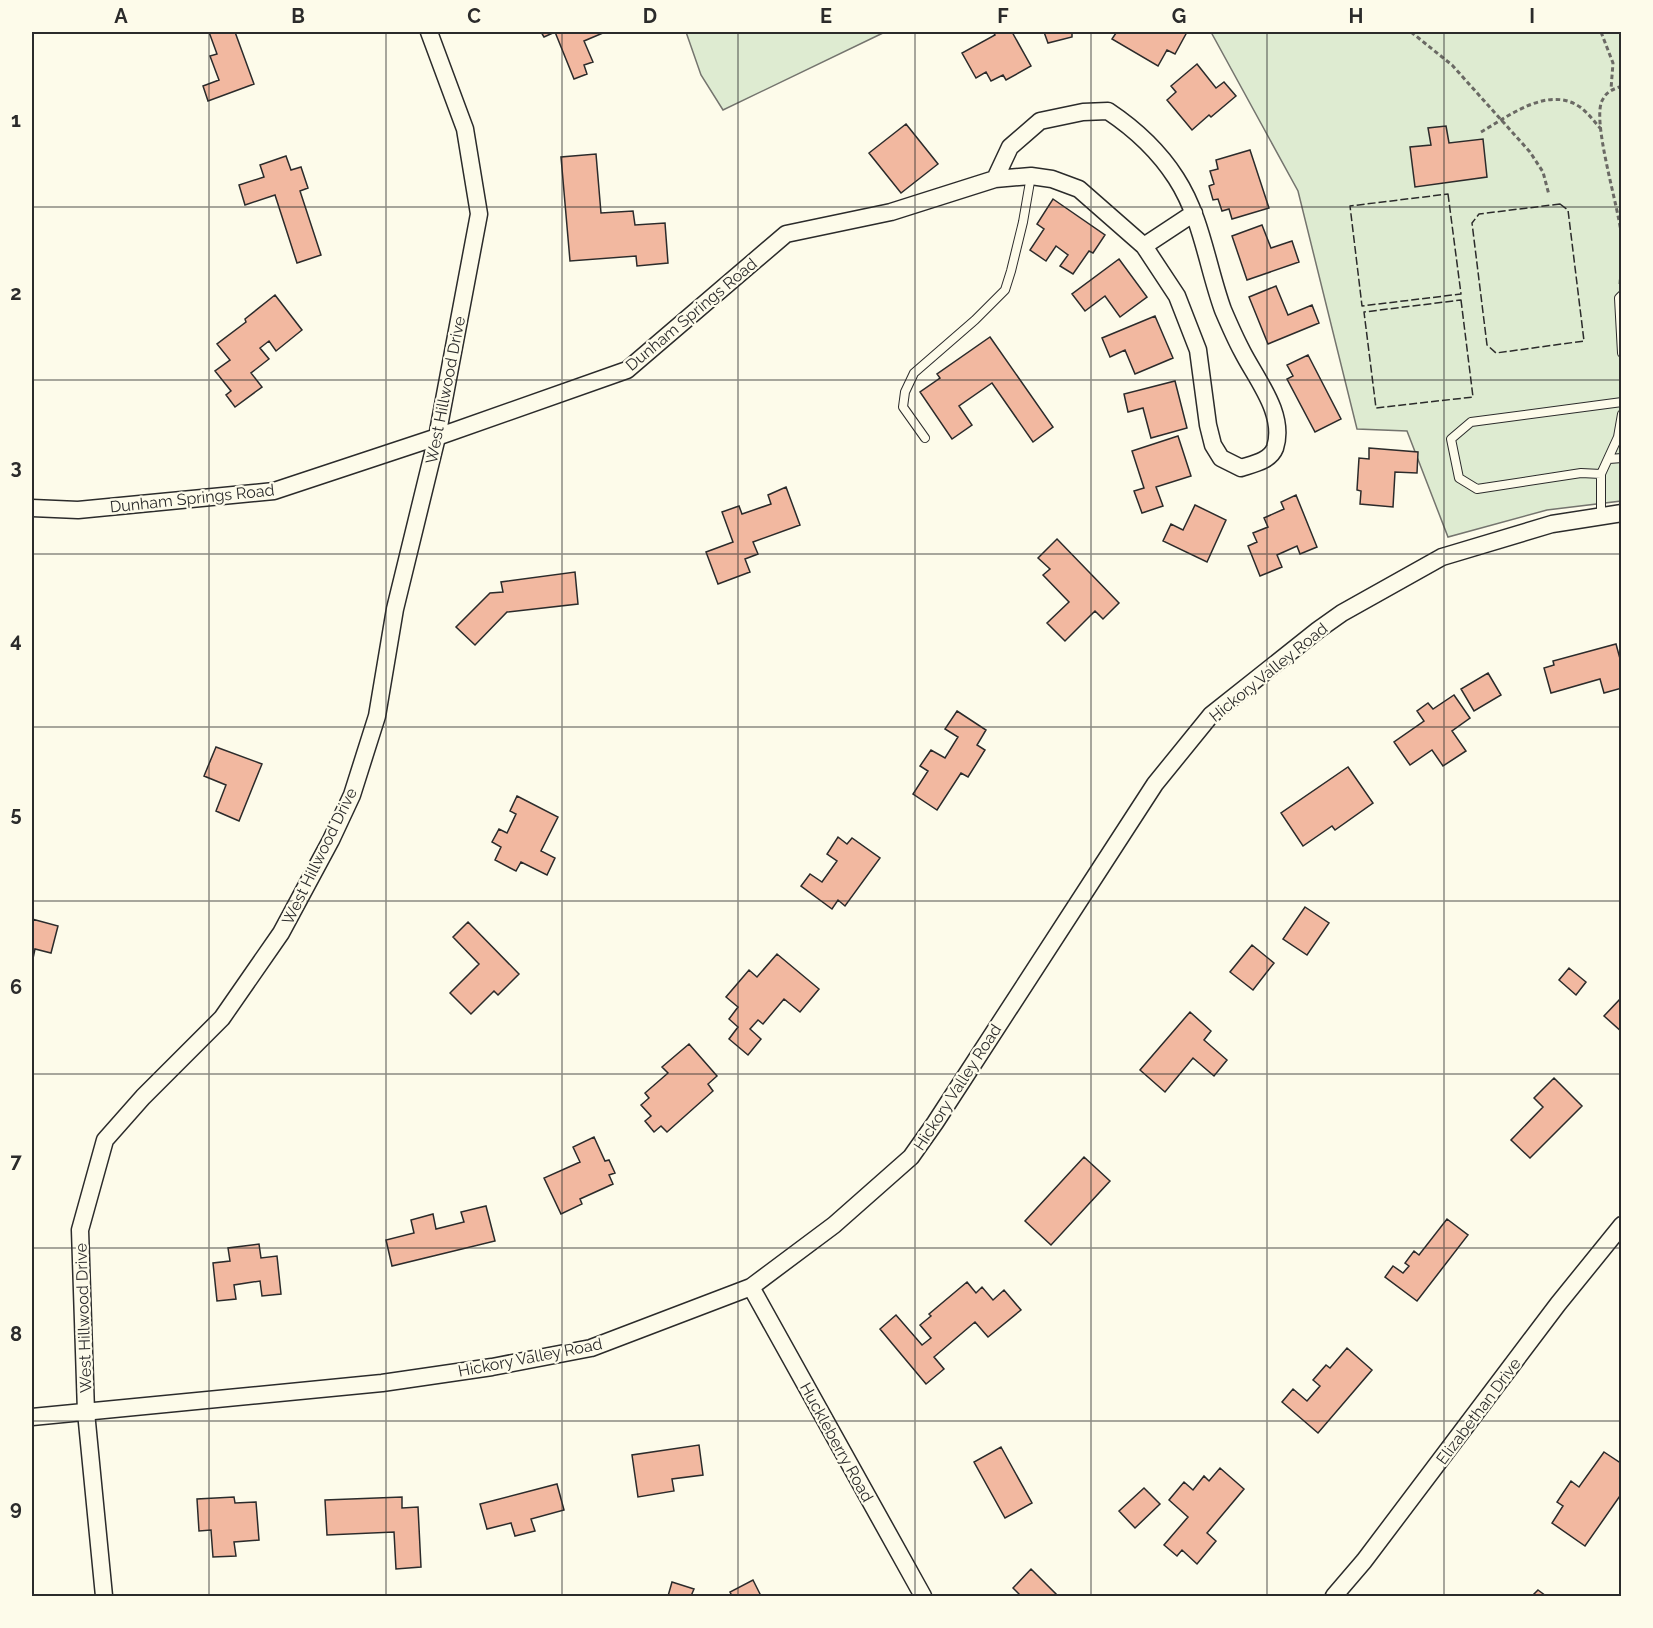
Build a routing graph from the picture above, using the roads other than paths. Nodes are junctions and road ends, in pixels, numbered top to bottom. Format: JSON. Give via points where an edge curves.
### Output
{"nodes":[{"id":1,"x":429,"y":32,"type":"edge"},
{"id":2,"x":1031,"y":176,"type":"junction"},
{"id":3,"x":995,"y":179,"type":"junction"},
{"id":4,"x":1194,"y":213,"type":"junction"},
{"id":5,"x":1144,"y":246,"type":"junction"},
{"id":6,"x":1620,"y":297,"type":"edge"},
{"id":7,"x":1622,"y":353,"type":"edge"},
{"id":8,"x":1622,"y":402,"type":"edge"},
{"id":9,"x":1622,"y":414,"type":"edge"},
{"id":10,"x":437,"y":437,"type":"junction"},
{"id":11,"x":925,"y":438,"type":"dead end"},
{"id":12,"x":1622,"y":458,"type":"edge"},
{"id":13,"x":1609,"y":459,"type":"junction"},
{"id":14,"x":1601,"y":474,"type":"junction"},
{"id":15,"x":32,"y":508,"type":"edge"},
{"id":16,"x":1622,"y":513,"type":"edge"},
{"id":17,"x":1601,"y":516,"type":"junction"},
{"id":18,"x":1622,"y":1225,"type":"edge"},
{"id":19,"x":751,"y":1287,"type":"junction"},
{"id":20,"x":86,"y":1412,"type":"junction"},
{"id":21,"x":32,"y":1417,"type":"edge"},
{"id":22,"x":104,"y":1596,"type":"edge"},
{"id":23,"x":923,"y":1596,"type":"edge"},
{"id":24,"x":1334,"y":1596,"type":"edge"}],
"edges":[{"from":1,"to":10,"type":"street","name":"West Hillwood Drive","via":[[465,129],[479,214]]},
{"from":2,"to":3,"type":"street","name":"Dunham Springs Road"},
{"from":2,"to":5,"type":"street","name":"Dunham Springs Road","via":[[1079,189]]},
{"from":2,"to":11,"type":"lane","via":[[1005,290],[914,373],[904,392],[903,407]]},
{"from":3,"to":4,"type":"street","via":[[1010,147],[1040,121],[1108,111],[1131,126],[1159,155]]},
{"from":3,"to":10,"type":"street","name":"Dunham Springs Road","via":[[891,212],[786,234],[627,370]]},
{"from":4,"to":5,"type":"street"},
{"from":4,"to":5,"type":"street","name":"Dunham Springs Road","via":[[1223,309],[1271,402],[1275,449],[1263,461],[1241,468],[1221,458],[1213,446],[1198,350],[1177,296]]},
{"from":6,"to":7,"type":"lane"},
{"from":8,"to":14,"type":"lane","via":[[1471,422],[1451,439],[1459,478],[1477,489],[1581,473]]},
{"from":9,"to":13,"type":"lane"},
{"from":10,"to":15,"type":"street","name":"Dunham Springs Road","via":[[274,491],[78,510]]},
{"from":10,"to":20,"type":"street","name":"West Hillwood Drive","via":[[395,609],[377,716],[352,795],[331,840],[281,933],[222,1018],[142,1097],[105,1140],[80,1230]]},
{"from":12,"to":13,"type":"lane"},
{"from":13,"to":14,"type":"lane"},
{"from":14,"to":17,"type":"lane"},
{"from":16,"to":17,"type":"street","name":"Hickory Valley Road"},
{"from":17,"to":19,"type":"street","name":"Hickory Valley Road","via":[[1552,524],[1442,556],[1342,613],[1211,715],[1155,784],[911,1157],[834,1225]]},
{"from":18,"to":24,"type":"street","name":"Elizabethan Drive"},
{"from":19,"to":20,"type":"street","name":"Hickory Valley Road","via":[[591,1348],[502,1365],[382,1383]]},
{"from":19,"to":23,"type":"street","name":"Huckleberry Road"},
{"from":20,"to":21,"type":"street","name":"Hickory Valley Road"},
{"from":20,"to":22,"type":"street","name":"West Hillwood Drive"}]}
